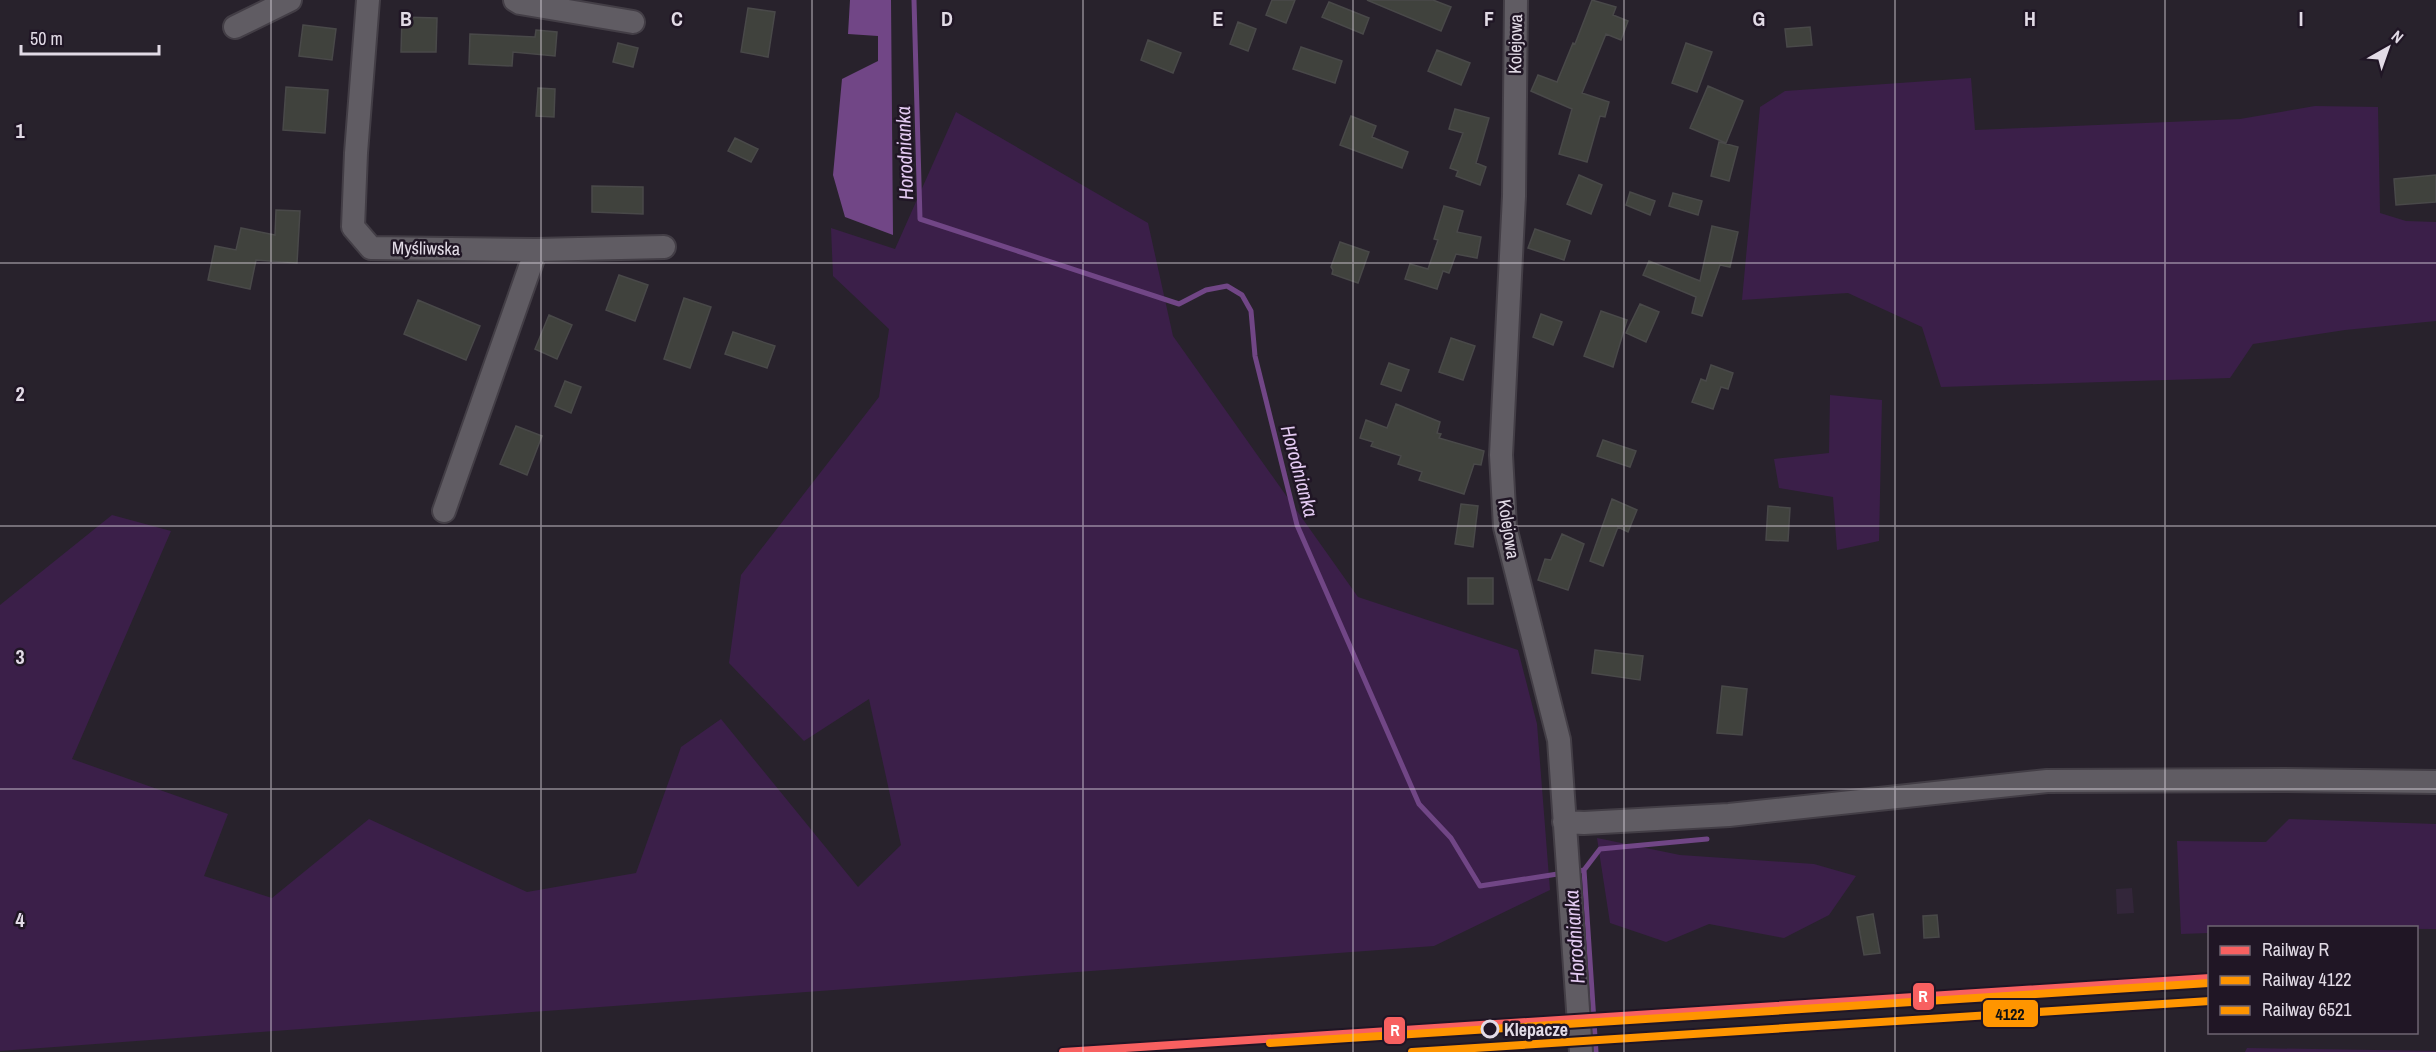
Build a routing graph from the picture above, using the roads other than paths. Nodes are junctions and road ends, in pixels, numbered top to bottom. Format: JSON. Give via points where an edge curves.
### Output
{"nodes":[{"id":1,"x":290,"y":0,"type":"edge"},
{"id":2,"x":368,"y":0,"type":"edge"},
{"id":3,"x":515,"y":0,"type":"edge"},
{"id":4,"x":1516,"y":0,"type":"edge"},
{"id":5,"x":633,"y":22,"type":"dead end"},
{"id":6,"x":235,"y":27,"type":"dead end"},
{"id":7,"x":663,"y":247,"type":"dead end"},
{"id":8,"x":536,"y":250,"type":"junction"},
{"id":9,"x":444,"y":511,"type":"dead end"},
{"id":10,"x":2436,"y":782,"type":"edge"},
{"id":11,"x":1564,"y":822,"type":"junction"},
{"id":12,"x":1581,"y":1052,"type":"edge"}],
"edges":[{"from":1,"to":6,"type":"street"},
{"from":2,"to":8,"type":"street","name":"Myśliwska","via":[[353,227],[371,248]]},
{"from":3,"to":5,"type":"street"},
{"from":4,"to":11,"type":"street","name":"Kolejowa","via":[[1514,196],[1500,455],[1505,527],[1559,740]]},
{"from":7,"to":8,"type":"street","name":"Myśliwska"},
{"from":8,"to":9,"type":"street"},
{"from":10,"to":11,"type":"street","via":[[2047,781],[1729,815]]},
{"from":11,"to":12,"type":"street","name":"Kolejowa"}]}
